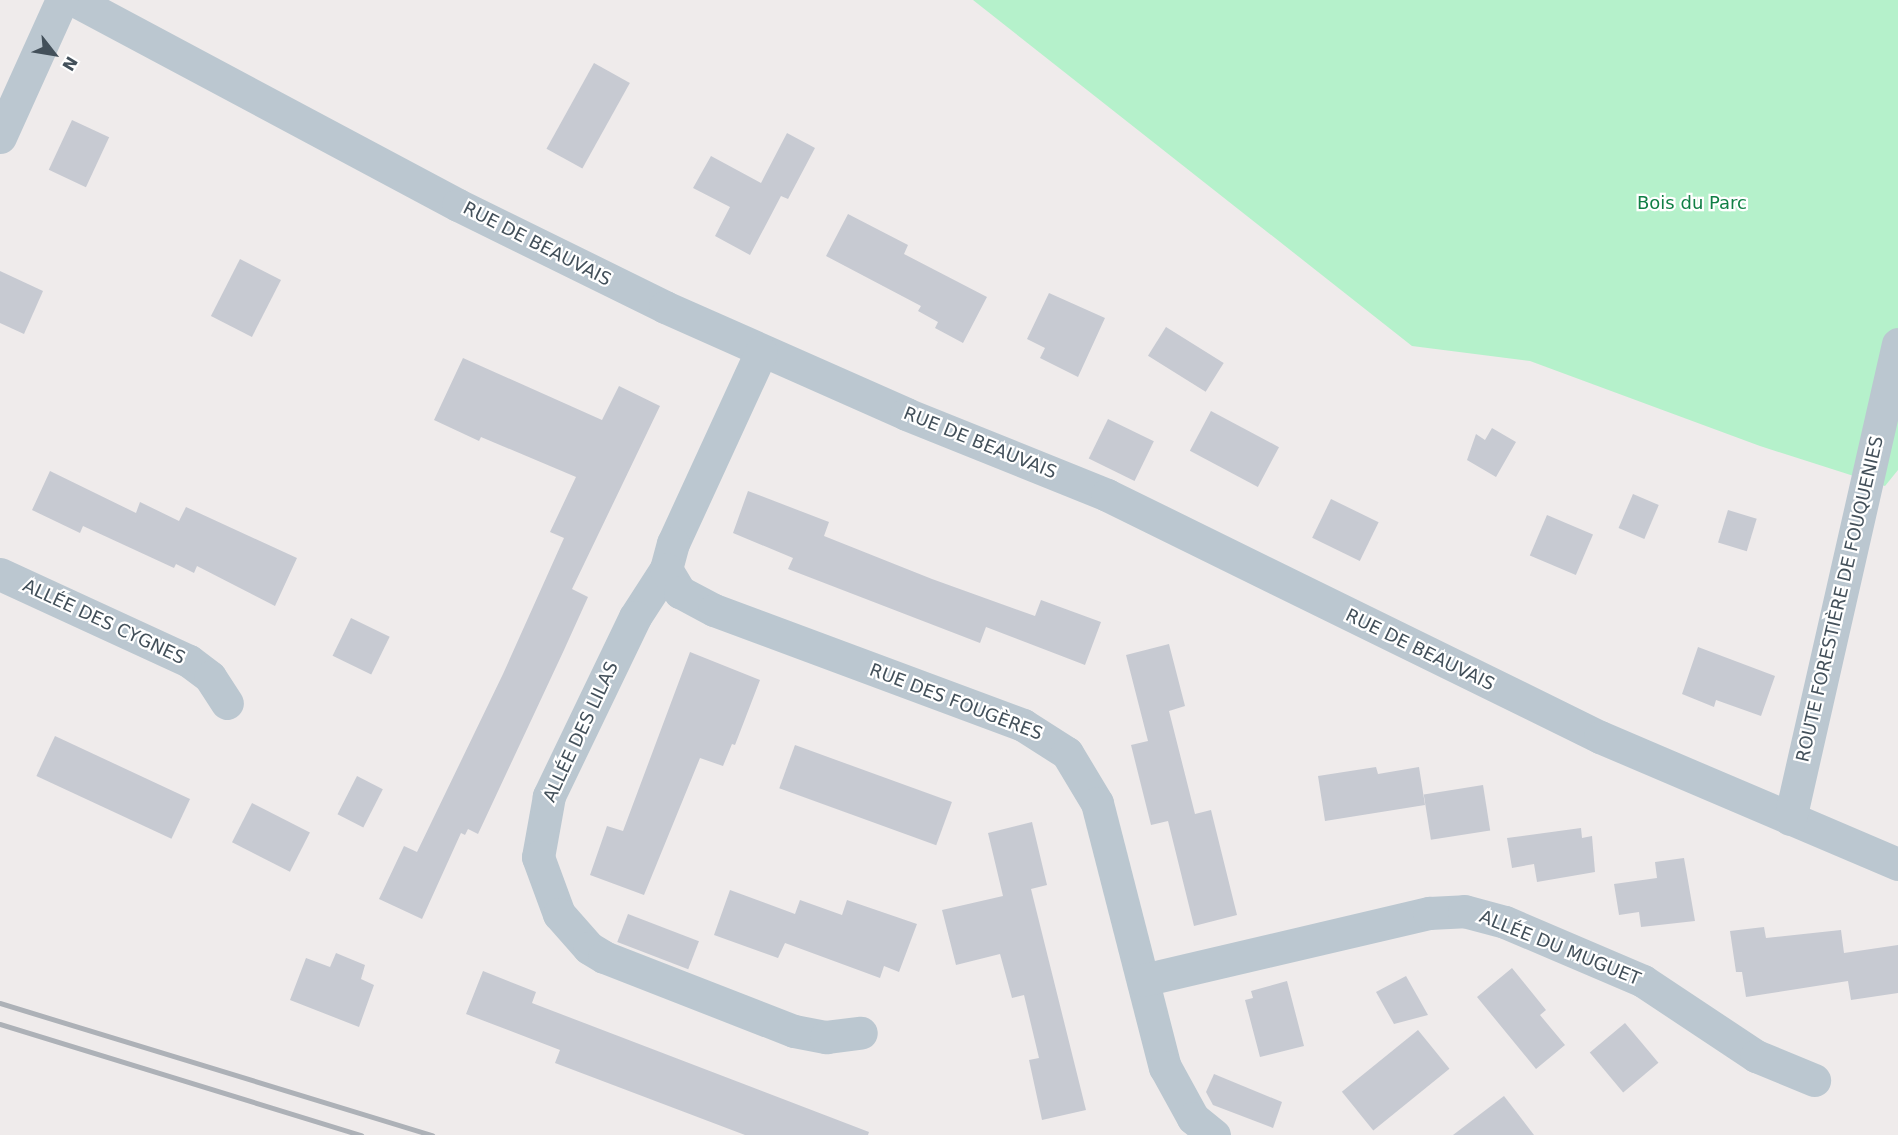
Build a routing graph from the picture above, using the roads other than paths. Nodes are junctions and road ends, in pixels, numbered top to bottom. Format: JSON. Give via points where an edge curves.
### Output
{"nodes":[{"id":1,"x":62,"y":0,"type":"edge"},
{"id":2,"x":74,"y":0,"type":"edge"},
{"id":3,"x":0,"y":137,"type":"edge"},
{"id":4,"x":1898,"y":344,"type":"edge"},
{"id":5,"x":762,"y":352,"type":"junction"},
{"id":6,"x":666,"y":569,"type":"junction"},
{"id":7,"x":0,"y":574,"type":"edge"},
{"id":8,"x":227,"y":703,"type":"dead end"},
{"id":9,"x":1790,"y":819,"type":"junction"},
{"id":10,"x":1898,"y":864,"type":"edge"},
{"id":11,"x":1143,"y":980,"type":"junction"},
{"id":12,"x":861,"y":1033,"type":"dead end"},
{"id":13,"x":1814,"y":1080,"type":"dead end"},
{"id":14,"x":1214,"y":1135,"type":"edge"}],
"edges":[{"from":1,"to":3,"type":"street"},
{"from":2,"to":5,"type":"street","name":"RUE DE BEAUVAIS","via":[[547,251]]},
{"from":4,"to":9,"type":"street","name":"ROUTE FORESTIÈRE DE FOUQUENIES"},
{"from":5,"to":6,"type":"street","name":"ALLÉE DES LILAS","via":[[674,543]]},
{"from":5,"to":9,"type":"street","name":"RUE DE BEAUVAIS","via":[[1107,495],[1547,713]]},
{"from":6,"to":11,"type":"street","name":"RUE DES FOUGÈRES","via":[[680,592],[714,610],[1023,725],[1055,742],[1079,769],[1097,803]]},
{"from":6,"to":12,"type":"street","name":"ALLÉE DES LILAS","via":[[635,617],[549,796],[538,857],[550,898],[589,948],[626,968],[794,1031],[826,1037]]},
{"from":7,"to":8,"type":"street","name":"ALLÉE DES CYGNES","via":[[189,661],[210,677]]},
{"from":9,"to":10,"type":"street","name":"RUE DE BEAUVAIS"},
{"from":11,"to":13,"type":"street","name":"ALLÉE DU MUGUET","via":[[1430,913],[1474,913],[1505,922],[1643,981],[1756,1056]]},
{"from":11,"to":14,"type":"street","name":"RUE DES FOUGÈRES","via":[[1173,1085],[1193,1118]]}]}
